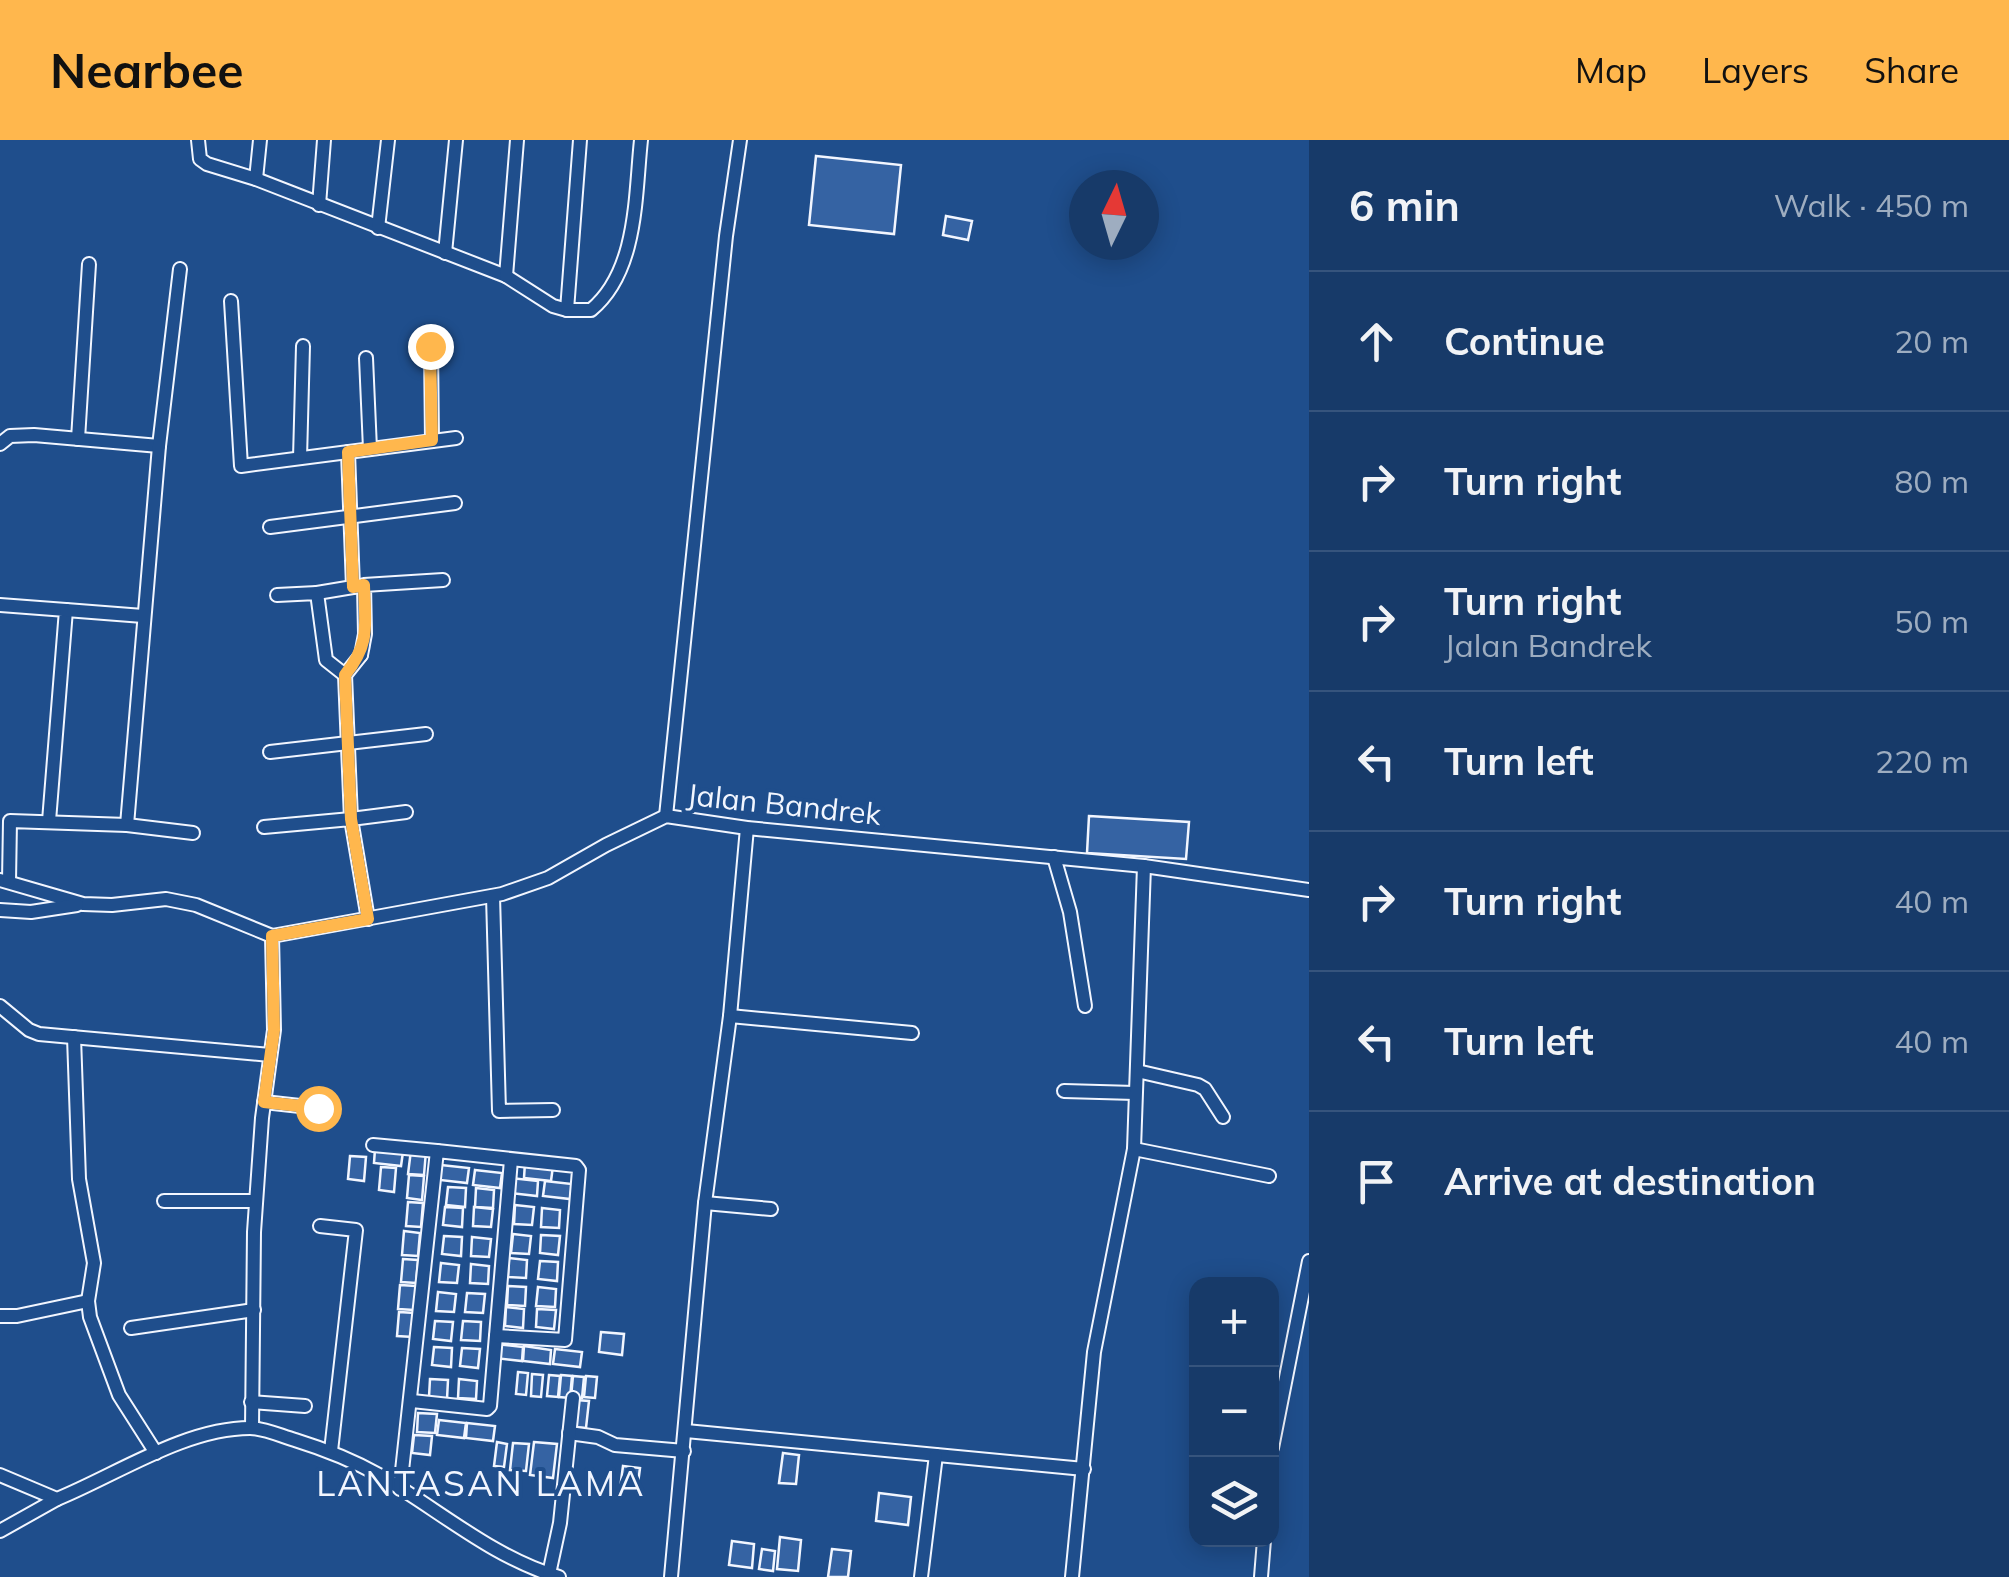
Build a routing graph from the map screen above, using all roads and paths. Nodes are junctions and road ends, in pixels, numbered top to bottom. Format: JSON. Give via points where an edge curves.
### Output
{"nodes":[{"id":1,"x":198,"y":140,"type":"edge"},
{"id":2,"x":260,"y":140,"type":"edge"},
{"id":3,"x":324,"y":140,"type":"edge"},
{"id":4,"x":388,"y":140,"type":"edge"},
{"id":5,"x":456,"y":140,"type":"edge"},
{"id":6,"x":517,"y":140,"type":"edge"},
{"id":7,"x":580,"y":140,"type":"edge"},
{"id":8,"x":641,"y":140,"type":"edge"},
{"id":9,"x":740,"y":140,"type":"edge"},
{"id":10,"x":256,"y":179,"type":"junction"},
{"id":11,"x":319,"y":205,"type":"junction"},
{"id":12,"x":378,"y":228,"type":"junction"},
{"id":13,"x":444,"y":254,"type":"junction"},
{"id":14,"x":89,"y":264,"type":"dead end"},
{"id":15,"x":180,"y":270,"type":"dead end"},
{"id":16,"x":506,"y":276,"type":"junction"},
{"id":17,"x":231,"y":302,"type":"dead end"},
{"id":18,"x":566,"y":310,"type":"junction"},
{"id":19,"x":304,"y":346,"type":"dead end"},
{"id":20,"x":430,"y":346,"type":"dead end"},
{"id":21,"x":366,"y":358,"type":"dead end"},
{"id":22,"x":456,"y":438,"type":"dead end"},
{"id":23,"x":78,"y":439,"type":"junction"},
{"id":24,"x":432,"y":440,"type":"junction"},
{"id":25,"x":0,"y":444,"type":"edge"},
{"id":26,"x":159,"y":446,"type":"junction"},
{"id":27,"x":370,"y":449,"type":"junction"},
{"id":28,"x":348,"y":452,"type":"junction"},
{"id":29,"x":300,"y":458,"type":"junction"},
{"id":30,"x":455,"y":503,"type":"dead end"},
{"id":31,"x":350,"y":519,"type":"junction"},
{"id":32,"x":270,"y":527,"type":"dead end"},
{"id":33,"x":443,"y":580,"type":"dead end"},
{"id":34,"x":358,"y":586,"type":"junction"},
{"id":35,"x":317,"y":592,"type":"junction"},
{"id":36,"x":277,"y":596,"type":"dead end"},
{"id":37,"x":0,"y":605,"type":"edge"},
{"id":38,"x":66,"y":610,"type":"junction"},
{"id":39,"x":144,"y":616,"type":"junction"},
{"id":40,"x":345,"y":675,"type":"junction"},
{"id":41,"x":426,"y":734,"type":"dead end"},
{"id":42,"x":349,"y":743,"type":"junction"},
{"id":43,"x":270,"y":752,"type":"dead end"},
{"id":44,"x":406,"y":812,"type":"dead end"},
{"id":45,"x":666,"y":816,"type":"junction"},
{"id":46,"x":351,"y":819,"type":"junction"},
{"id":47,"x":49,"y":821,"type":"junction"},
{"id":48,"x":127,"y":825,"type":"junction"},
{"id":49,"x":264,"y":827,"type":"dead end"},
{"id":50,"x":747,"y":828,"type":"junction"},
{"id":51,"x":193,"y":833,"type":"dead end"},
{"id":52,"x":1054,"y":857,"type":"junction"},
{"id":53,"x":1144,"y":866,"type":"junction"},
{"id":54,"x":5,"y":880,"type":"edge"},
{"id":55,"x":1309,"y":890,"type":"edge"},
{"id":56,"x":493,"y":896,"type":"junction"},
{"id":57,"x":84,"y":904,"type":"junction"},
{"id":58,"x":0,"y":910,"type":"edge"},
{"id":59,"x":368,"y":919,"type":"junction"},
{"id":60,"x":272,"y":936,"type":"junction"},
{"id":61,"x":0,"y":1006,"type":"edge"},
{"id":62,"x":1085,"y":1006,"type":"dead end"},
{"id":63,"x":730,"y":1016,"type":"junction"},
{"id":64,"x":912,"y":1033,"type":"dead end"},
{"id":65,"x":74,"y":1037,"type":"junction"},
{"id":66,"x":270,"y":1055,"type":"junction"},
{"id":67,"x":1137,"y":1071,"type":"junction"},
{"id":68,"x":1064,"y":1090,"type":"dead end"},
{"id":69,"x":1136,"y":1093,"type":"junction"},
{"id":70,"x":264,"y":1102,"type":"junction"},
{"id":71,"x":318,"y":1108,"type":"dead end"},
{"id":72,"x":553,"y":1110,"type":"dead end"},
{"id":73,"x":1223,"y":1117,"type":"dead end"},
{"id":74,"x":373,"y":1145,"type":"dead end"},
{"id":75,"x":1134,"y":1149,"type":"junction"},
{"id":76,"x":437,"y":1151,"type":"junction"},
{"id":77,"x":511,"y":1160,"type":"junction"},
{"id":78,"x":1268,"y":1176,"type":"dead end"},
{"id":79,"x":164,"y":1201,"type":"dead end"},
{"id":80,"x":256,"y":1201,"type":"junction"},
{"id":81,"x":706,"y":1203,"type":"junction"},
{"id":82,"x":771,"y":1209,"type":"dead end"},
{"id":83,"x":320,"y":1226,"type":"dead end"},
{"id":84,"x":1309,"y":1260,"type":"edge"},
{"id":85,"x":88,"y":1301,"type":"junction"},
{"id":86,"x":254,"y":1310,"type":"junction"},
{"id":87,"x":0,"y":1316,"type":"edge"},
{"id":88,"x":131,"y":1328,"type":"dead end"},
{"id":89,"x":496,"y":1336,"type":"junction"},
{"id":90,"x":573,"y":1398,"type":"dead end"},
{"id":91,"x":251,"y":1402,"type":"junction"},
{"id":92,"x":412,"y":1402,"type":"junction"},
{"id":93,"x":305,"y":1406,"type":"dead end"},
{"id":94,"x":1279,"y":1412,"type":"edge"},
{"id":95,"x":252,"y":1428,"type":"junction"},
{"id":96,"x":686,"y":1431,"type":"junction"},
{"id":97,"x":568,"y":1434,"type":"junction"},
{"id":98,"x":331,"y":1451,"type":"junction"},
{"id":99,"x":684,"y":1451,"type":"junction"},
{"id":100,"x":156,"y":1453,"type":"junction"},
{"id":101,"x":936,"y":1455,"type":"junction"},
{"id":102,"x":1084,"y":1469,"type":"junction"},
{"id":103,"x":0,"y":1476,"type":"edge"},
{"id":104,"x":400,"y":1489,"type":"junction"},
{"id":105,"x":57,"y":1499,"type":"junction"},
{"id":106,"x":0,"y":1531,"type":"edge"},
{"id":107,"x":1264,"y":1547,"type":"edge"},
{"id":108,"x":554,"y":1576,"type":"edge"},
{"id":109,"x":671,"y":1577,"type":"edge"},
{"id":110,"x":921,"y":1577,"type":"edge"},
{"id":111,"x":1072,"y":1577,"type":"edge"},
{"id":112,"x":1262,"y":1577,"type":"edge"}],
"edges":[{"from":1,"to":10,"type":"street","via":[[207,164]]},
{"from":2,"to":10,"type":"street"},
{"from":3,"to":11,"type":"street"},
{"from":4,"to":12,"type":"street"},
{"from":5,"to":13,"type":"street"},
{"from":6,"to":16,"type":"street"},
{"from":7,"to":18,"type":"street"},
{"from":8,"to":18,"type":"street","via":[[629,242],[616,276],[591,310]]},
{"from":9,"to":45,"type":"street"},
{"from":10,"to":11,"type":"street"},
{"from":11,"to":12,"type":"street"},
{"from":12,"to":13,"type":"street"},
{"from":13,"to":16,"type":"street"},
{"from":14,"to":23,"type":"street"},
{"from":15,"to":26,"type":"street"},
{"from":16,"to":18,"type":"street"},
{"from":17,"to":29,"type":"street","via":[[241,466]]},
{"from":19,"to":29,"type":"street"},
{"from":20,"to":24,"type":"street"},
{"from":21,"to":27,"type":"street"},
{"from":22,"to":24,"type":"street"},
{"from":23,"to":25,"type":"street","via":[[10,436]]},
{"from":23,"to":26,"type":"street"},
{"from":24,"to":27,"type":"street"},
{"from":26,"to":39,"type":"street"},
{"from":27,"to":28,"type":"street"},
{"from":28,"to":29,"type":"street"},
{"from":28,"to":31,"type":"street"},
{"from":30,"to":31,"type":"street"},
{"from":31,"to":32,"type":"street"},
{"from":31,"to":34,"type":"street"},
{"from":33,"to":34,"type":"street"},
{"from":34,"to":35,"type":"street"},
{"from":34,"to":40,"type":"street","via":[[365,634]]},
{"from":35,"to":36,"type":"street"},
{"from":35,"to":40,"type":"street","via":[[326,660]]},
{"from":37,"to":38,"type":"street"},
{"from":38,"to":39,"type":"street"},
{"from":38,"to":47,"type":"street"},
{"from":39,"to":48,"type":"street"},
{"from":40,"to":42,"type":"street"},
{"from":41,"to":42,"type":"street"},
{"from":42,"to":43,"type":"street"},
{"from":42,"to":46,"type":"street"},
{"from":44,"to":46,"type":"street"},
{"from":45,"to":50,"type":"street","name":"Jalan Bandrek"},
{"from":45,"to":56,"type":"street","name":"Jalan Bandrek","via":[[548,878]]},
{"from":46,"to":49,"type":"street"},
{"from":46,"to":59,"type":"street"},
{"from":47,"to":48,"type":"street"},
{"from":47,"to":54,"type":"street","via":[[10,820]]},
{"from":48,"to":51,"type":"street"},
{"from":50,"to":52,"type":"street","name":"Jalan Bandrek"},
{"from":50,"to":63,"type":"street"},
{"from":52,"to":53,"type":"street","name":"Jalan Bandrek"},
{"from":52,"to":62,"type":"street"},
{"from":53,"to":55,"type":"street","name":"Jalan Bandrek"},
{"from":53,"to":67,"type":"street"},
{"from":54,"to":57,"type":"street"},
{"from":56,"to":59,"type":"street","name":"Jalan Bandrek"},
{"from":56,"to":72,"type":"street","via":[[499,1111]]},
{"from":57,"to":58,"type":"street"},
{"from":57,"to":60,"type":"street","via":[[166,899]]},
{"from":59,"to":60,"type":"street","name":"Jalan Bandrek"},
{"from":60,"to":66,"type":"street"},
{"from":61,"to":65,"type":"street","via":[[29,1030]]},
{"from":63,"to":64,"type":"street"},
{"from":63,"to":81,"type":"street"},
{"from":65,"to":66,"type":"street"},
{"from":65,"to":85,"type":"street","via":[[78,1179],[94,1263]]},
{"from":66,"to":70,"type":"street"},
{"from":67,"to":69,"type":"street"},
{"from":67,"to":73,"type":"street","via":[[1198,1085]]},
{"from":68,"to":69,"type":"street"},
{"from":69,"to":75,"type":"street"},
{"from":70,"to":71,"type":"street"},
{"from":70,"to":80,"type":"street"},
{"from":74,"to":76,"type":"street"},
{"from":75,"to":78,"type":"street"},
{"from":75,"to":102,"type":"street","via":[[1094,1352]]},
{"from":76,"to":77,"type":"street"},
{"from":76,"to":92,"type":"street"},
{"from":77,"to":89,"type":"street"},
{"from":77,"to":89,"type":"street","via":[[579,1170],[570,1300],[566,1340]]},
{"from":79,"to":80,"type":"street"},
{"from":80,"to":86,"type":"street"},
{"from":81,"to":82,"type":"street"},
{"from":81,"to":96,"type":"street"},
{"from":83,"to":98,"type":"street","via":[[356,1230]]},
{"from":84,"to":94,"type":"street"},
{"from":85,"to":87,"type":"street"},
{"from":85,"to":100,"type":"street","via":[[119,1394]]},
{"from":86,"to":88,"type":"street"},
{"from":86,"to":91,"type":"street"},
{"from":89,"to":92,"type":"street","via":[[487,1410]]},
{"from":90,"to":97,"type":"street"},
{"from":91,"to":93,"type":"street"},
{"from":91,"to":95,"type":"street"},
{"from":92,"to":104,"type":"street"},
{"from":95,"to":98,"type":"street"},
{"from":95,"to":100,"type":"street"},
{"from":96,"to":99,"type":"street"},
{"from":96,"to":101,"type":"street"},
{"from":97,"to":99,"type":"street","via":[[615,1446]]},
{"from":97,"to":108,"type":"street"},
{"from":98,"to":104,"type":"street"},
{"from":99,"to":109,"type":"street"},
{"from":100,"to":105,"type":"street"},
{"from":101,"to":102,"type":"street"},
{"from":101,"to":110,"type":"street"},
{"from":102,"to":111,"type":"street"},
{"from":103,"to":105,"type":"street"},
{"from":104,"to":108,"type":"street"},
{"from":105,"to":106,"type":"street"},
{"from":107,"to":112,"type":"street"}]}
